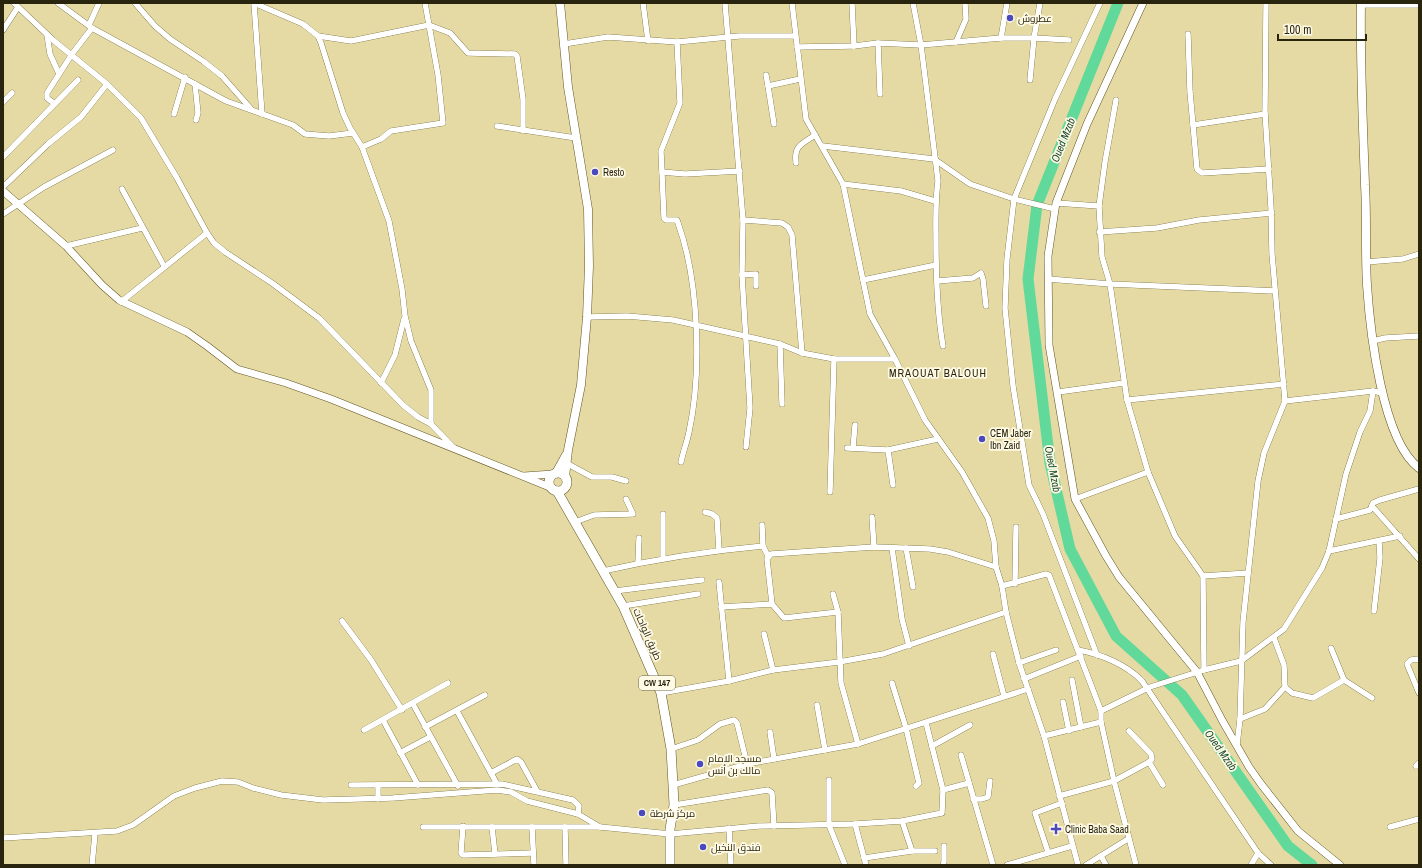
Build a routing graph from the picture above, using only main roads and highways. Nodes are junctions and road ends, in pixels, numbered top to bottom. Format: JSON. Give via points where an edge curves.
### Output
{"nodes":[{"id":1,"x":560,"y":3,"type":"edge"},
{"id":2,"x":1361,"y":4,"type":"edge"},
{"id":3,"x":568,"y":449,"type":"junction"},
{"id":4,"x":1419,"y":468,"type":"edge"},
{"id":5,"x":554,"y":473,"type":"junction"},
{"id":6,"x":565,"y":477,"type":"junction"},
{"id":7,"x":558,"y":489,"type":"junction"},
{"id":8,"x":670,"y":865,"type":"edge"}],
"edges":[{"from":1,"to":3,"type":"main road","via":[[576,138],[588,209],[588,317],[582,385]]},
{"from":2,"to":4,"type":"main road","via":[[1367,286],[1382,392],[1405,455]]},
{"from":3,"to":5,"type":"main road"},
{"from":3,"to":6,"type":"main road"},
{"from":5,"to":6,"type":"main road","via":[[561,473]]},
{"from":5,"to":7,"type":"main road","via":[[549,481]]},
{"from":6,"to":7,"type":"main road","via":[[566,483]]},
{"from":7,"to":8,"type":"main road","name":"طريق الواحات","number":"CW 147","via":[[623,606],[661,693],[671,749],[673,785]]}]}
